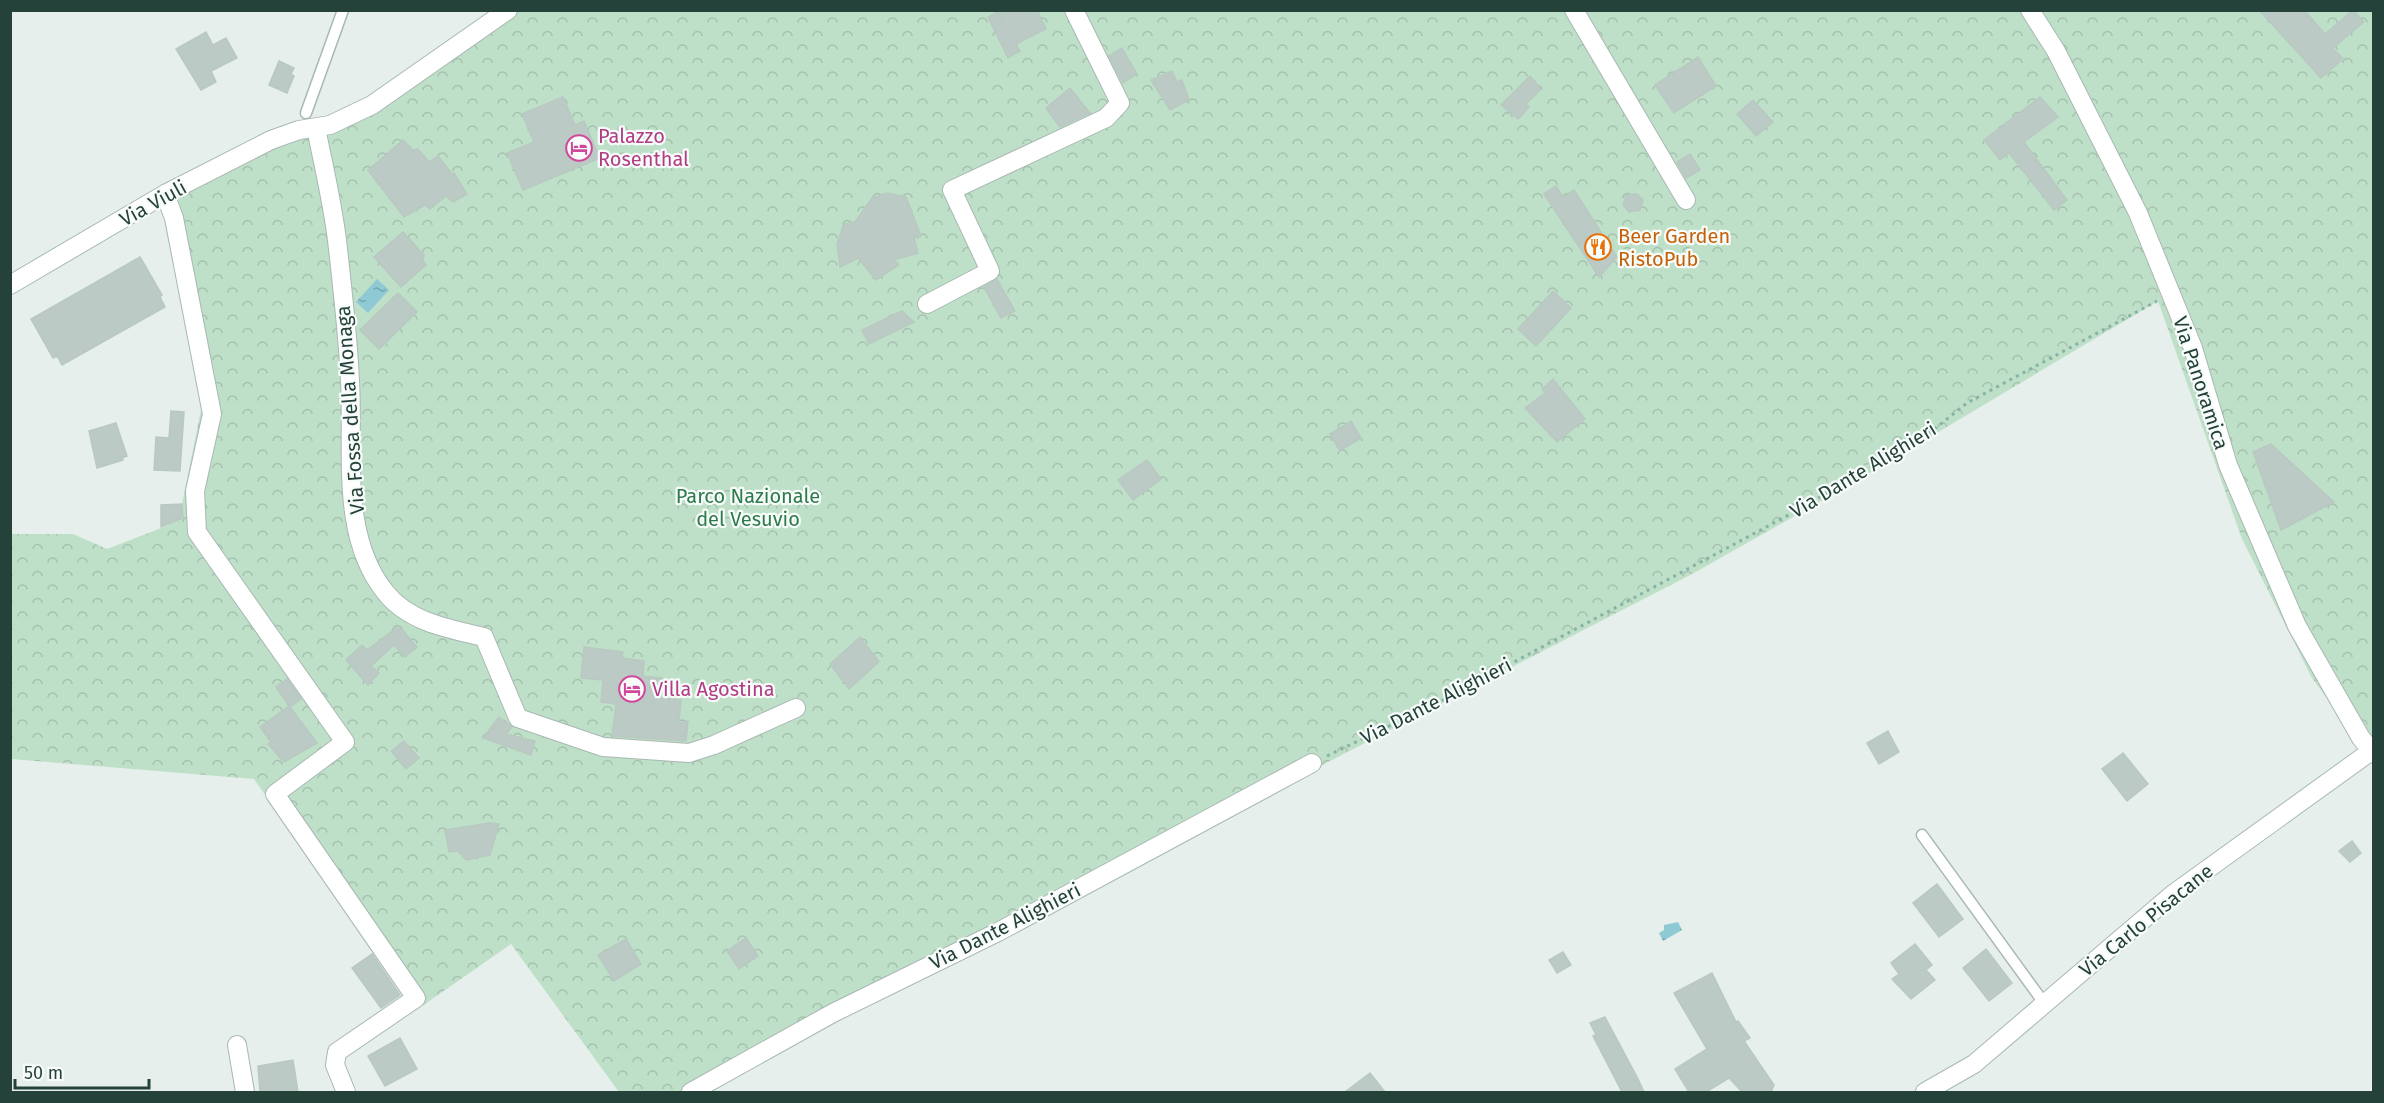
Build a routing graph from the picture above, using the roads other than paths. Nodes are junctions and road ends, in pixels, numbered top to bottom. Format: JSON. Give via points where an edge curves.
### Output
{"nodes":[{"id":1,"x":343,"y":10,"type":"edge"},
{"id":2,"x":508,"y":10,"type":"edge"},
{"id":3,"x":1074,"y":10,"type":"edge"},
{"id":4,"x":1574,"y":10,"type":"edge"},
{"id":5,"x":2030,"y":10,"type":"edge"},
{"id":6,"x":307,"y":122,"type":"junction"},
{"id":7,"x":165,"y":194,"type":"junction"},
{"id":8,"x":1686,"y":200,"type":"dead end"},
{"id":9,"x":10,"y":285,"type":"edge"},
{"id":10,"x":927,"y":304,"type":"dead end"},
{"id":11,"x":796,"y":708,"type":"dead end"},
{"id":12,"x":2373,"y":752,"type":"edge"},
{"id":13,"x":1312,"y":763,"type":"road end"},
{"id":14,"x":1922,"y":835,"type":"dead end"},
{"id":15,"x":2044,"y":1003,"type":"junction"},
{"id":16,"x":237,"y":1045,"type":"dead end"},
{"id":17,"x":245,"y":1092,"type":"edge"},
{"id":18,"x":346,"y":1092,"type":"edge"},
{"id":19,"x":691,"y":1092,"type":"edge"},
{"id":20,"x":1925,"y":1092,"type":"edge"}],
"edges":[{"from":1,"to":6,"type":"lane"},
{"from":2,"to":6,"type":"street","name":"Via Viuli","via":[[372,105],[330,125]]},
{"from":3,"to":10,"type":"street","via":[[1120,103],[1106,118],[952,190],[990,271]]},
{"from":4,"to":8,"type":"street"},
{"from":5,"to":12,"type":"street","name":"Via Panoramica","via":[[2056,51],[2138,213],[2193,348],[2228,465],[2297,626],[2361,738]]},
{"from":6,"to":7,"type":"street","name":"Via Viuli"},
{"from":6,"to":11,"type":"street","name":"Via Fossa della Monaga","via":[[338,247],[351,381],[352,504],[375,577],[387,594],[405,611],[438,627],[484,638],[518,718],[603,747],[689,753]]},
{"from":7,"to":9,"type":"street","name":"Via Viuli"},
{"from":7,"to":18,"type":"street","via":[[174,218],[212,414],[195,491],[196,532],[345,742],[275,794],[416,998],[337,1052],[335,1065]]},
{"from":12,"to":15,"type":"street","name":"Via Carlo Pisacane","via":[[2173,894]]},
{"from":13,"to":19,"type":"street","name":"Via Dante Alighieri","via":[[998,932],[833,1013]]},
{"from":14,"to":15,"type":"lane"},
{"from":15,"to":20,"type":"street","name":"Via Carlo Pisacane","via":[[1974,1064]]},
{"from":16,"to":17,"type":"street"}]}
